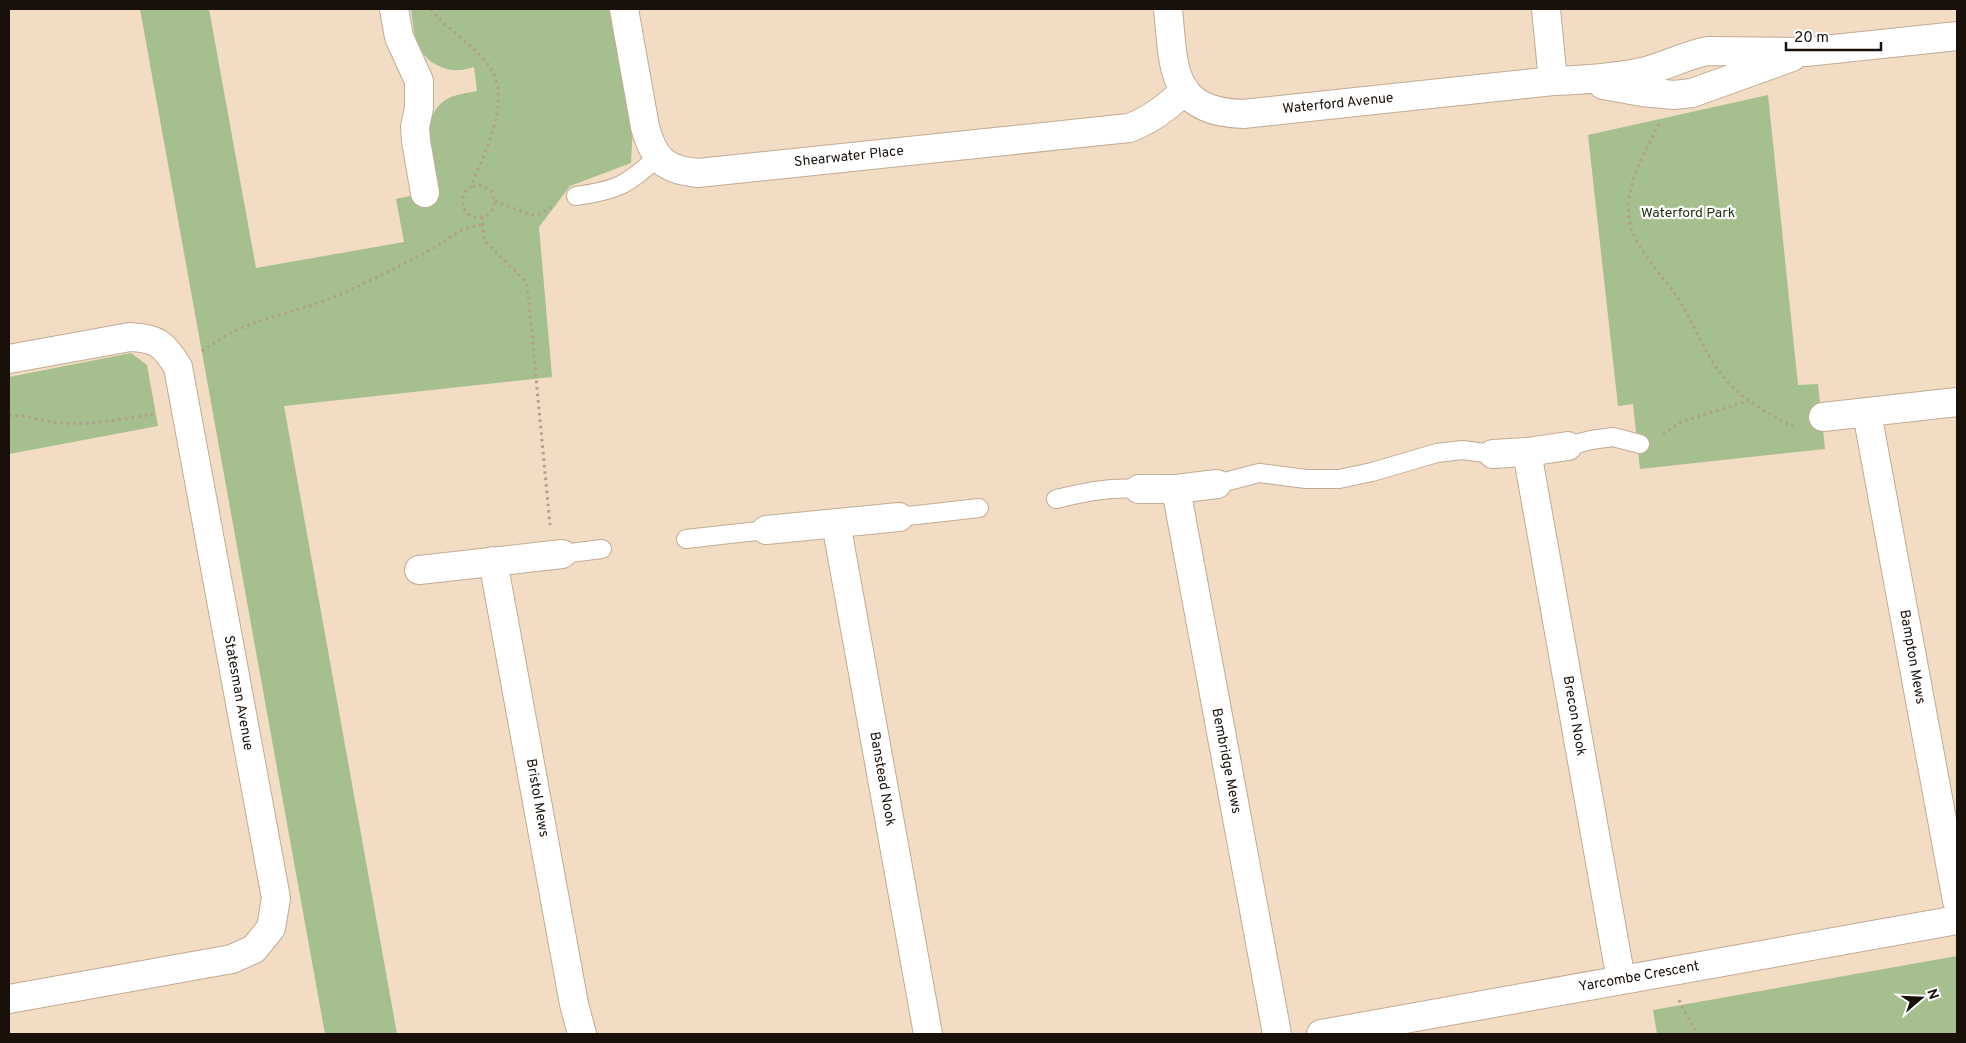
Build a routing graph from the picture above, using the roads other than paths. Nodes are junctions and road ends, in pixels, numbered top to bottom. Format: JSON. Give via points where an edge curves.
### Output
{"nodes":[{"id":1,"x":394,"y":9,"type":"edge"},
{"id":2,"x":624,"y":9,"type":"edge"},
{"id":3,"x":1168,"y":9,"type":"edge"},
{"id":4,"x":1546,"y":9,"type":"edge"},
{"id":5,"x":1957,"y":36,"type":"edge"},
{"id":6,"x":1806,"y":52,"type":"junction"},
{"id":7,"x":1581,"y":80,"type":"junction"},
{"id":8,"x":1553,"y":81,"type":"junction"},
{"id":9,"x":1184,"y":90,"type":"junction"},
{"id":10,"x":658,"y":157,"type":"junction"},
{"id":11,"x":425,"y":193,"type":"dead end"},
{"id":12,"x":576,"y":196,"type":"road end"},
{"id":13,"x":9,"y":359,"type":"edge"},
{"id":14,"x":1957,"y":402,"type":"edge"},
{"id":15,"x":1867,"y":413,"type":"junction"},
{"id":16,"x":1823,"y":417,"type":"road end"},
{"id":17,"x":1640,"y":444,"type":"road end"},
{"id":18,"x":1568,"y":446,"type":"joint"},
{"id":19,"x":1527,"y":452,"type":"junction"},
{"id":20,"x":1493,"y":454,"type":"joint"},
{"id":21,"x":1217,"y":484,"type":"joint"},
{"id":22,"x":1139,"y":489,"type":"joint"},
{"id":23,"x":1176,"y":489,"type":"junction"},
{"id":24,"x":1056,"y":498,"type":"dead end"},
{"id":25,"x":978,"y":508,"type":"dead end"},
{"id":26,"x":899,"y":517,"type":"joint"},
{"id":27,"x":836,"y":523,"type":"junction"},
{"id":28,"x":766,"y":530,"type":"joint"},
{"id":29,"x":686,"y":539,"type":"dead end"},
{"id":30,"x":602,"y":549,"type":"dead end"},
{"id":31,"x":558,"y":554,"type":"joint"},
{"id":32,"x":493,"y":561,"type":"junction"},
{"id":33,"x":419,"y":570,"type":"dead end"},
{"id":34,"x":1957,"y":901,"type":"edge"},
{"id":35,"x":1957,"y":920,"type":"edge"},
{"id":36,"x":1621,"y":980,"type":"junction"},
{"id":37,"x":9,"y":999,"type":"edge"},
{"id":38,"x":582,"y":1034,"type":"edge"},
{"id":39,"x":928,"y":1034,"type":"edge"},
{"id":40,"x":1277,"y":1034,"type":"edge"},
{"id":41,"x":1321,"y":1034,"type":"edge"}],
"edges":[{"from":1,"to":11,"type":"street","via":[[399,37],[418,81],[419,108],[415,127]]},
{"from":2,"to":10,"type":"street","name":"Shearwater Place","via":[[645,127]]},
{"from":3,"to":9,"type":"street","name":"Waterford Avenue","via":[[1175,68]]},
{"from":4,"to":8,"type":"street"},
{"from":5,"to":6,"type":"street","name":"Waterford Avenue"},
{"from":6,"to":7,"type":"street","name":"Waterford Avenue","via":[[1708,51],[1641,72]]},
{"from":6,"to":7,"type":"street","name":"Waterford Avenue","via":[[1692,93],[1642,92]]},
{"from":7,"to":8,"type":"street","name":"Waterford Avenue"},
{"from":8,"to":9,"type":"street","name":"Waterford Avenue","via":[[1243,114],[1221,113],[1207,108]]},
{"from":9,"to":10,"type":"street","name":"Shearwater Place","via":[[1153,117],[1128,128],[698,174],[669,168]]},
{"from":10,"to":12,"type":"lane","via":[[633,179],[618,187]]},
{"from":13,"to":37,"type":"street","name":"Statesman Avenue","via":[[130,337],[149,338],[166,347],[178,367],[276,898],[271,928],[254,949],[232,959]]},
{"from":14,"to":15,"type":"street"},
{"from":15,"to":16,"type":"street"},
{"from":15,"to":34,"type":"street","name":"Bampton Mews"},
{"from":17,"to":18,"type":"lane","via":[[1613,437]]},
{"from":18,"to":19,"type":"street"},
{"from":19,"to":20,"type":"street"},
{"from":19,"to":36,"type":"street","name":"Brecon Nook"},
{"from":20,"to":21,"type":"lane","via":[[1462,450],[1437,453],[1339,479],[1258,473]]},
{"from":21,"to":23,"type":"street"},
{"from":22,"to":23,"type":"street"},
{"from":22,"to":24,"type":"lane","via":[[1099,489]]},
{"from":23,"to":40,"type":"street","name":"Bembridge Mews"},
{"from":25,"to":26,"type":"lane"},
{"from":26,"to":27,"type":"street"},
{"from":27,"to":28,"type":"street"},
{"from":27,"to":39,"type":"street","name":"Banstead Nook"},
{"from":28,"to":29,"type":"lane"},
{"from":30,"to":31,"type":"lane"},
{"from":31,"to":32,"type":"street"},
{"from":32,"to":33,"type":"street"},
{"from":32,"to":38,"type":"street","name":"Bristol Mews"},
{"from":35,"to":36,"type":"street","name":"Yarcombe Crescent"},
{"from":36,"to":41,"type":"street","name":"Yarcombe Crescent"}]}
